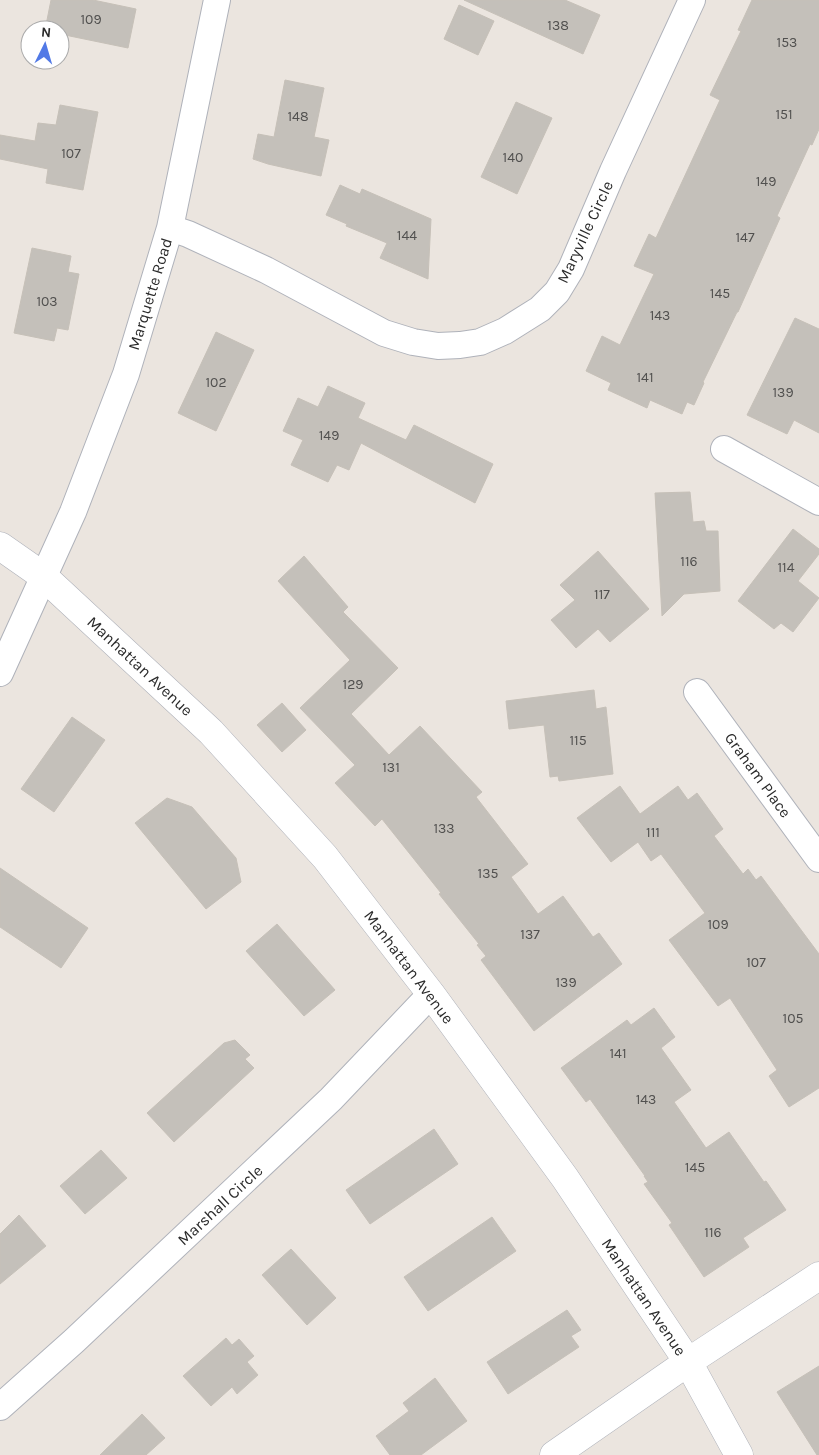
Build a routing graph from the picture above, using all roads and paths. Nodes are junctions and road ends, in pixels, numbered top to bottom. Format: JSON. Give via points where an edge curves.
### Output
{"nodes":[{"id":1,"x":217,"y":0,"type":"edge"},
{"id":2,"x":692,"y":0,"type":"edge"},
{"id":3,"x":170,"y":228,"type":"junction"},
{"id":4,"x":724,"y":449,"type":"dead end"},
{"id":5,"x":819,"y":502,"type":"edge"},
{"id":6,"x":0,"y":546,"type":"edge"},
{"id":7,"x":44,"y":576,"type":"junction"},
{"id":8,"x":0,"y":673,"type":"edge"},
{"id":9,"x":697,"y":692,"type":"dead end"},
{"id":10,"x":819,"y":858,"type":"edge"},
{"id":11,"x":431,"y":994,"type":"junction"},
{"id":12,"x":819,"y":1276,"type":"edge"},
{"id":13,"x":688,"y":1362,"type":"junction"},
{"id":14,"x":0,"y":1407,"type":"edge"},
{"id":15,"x":554,"y":1455,"type":"edge"},
{"id":16,"x":739,"y":1455,"type":"edge"}],
"edges":[{"from":1,"to":3,"type":"street","name":"Marquette Road"},
{"from":2,"to":3,"type":"street","name":"Maryville Circle","via":[[571,269],[540,309],[505,332],[480,342],[438,346],[384,333],[266,270]]},
{"from":3,"to":7,"type":"street","name":"Marquette Road","via":[[119,394]]},
{"from":4,"to":5,"type":"street"},
{"from":6,"to":7,"type":"street","name":"Manhattan Avenue"},
{"from":7,"to":8,"type":"street"},
{"from":7,"to":11,"type":"street","name":"Manhattan Avenue","via":[[211,732],[325,857]]},
{"from":9,"to":10,"type":"street","name":"Graham Place"},
{"from":11,"to":13,"type":"street","name":"Manhattan Avenue","via":[[565,1178]]},
{"from":11,"to":14,"type":"street","name":"Marshall Circle","via":[[332,1099]]},
{"from":12,"to":13,"type":"street"},
{"from":13,"to":15,"type":"street"},
{"from":13,"to":16,"type":"street","name":"Manhattan Avenue"}]}
